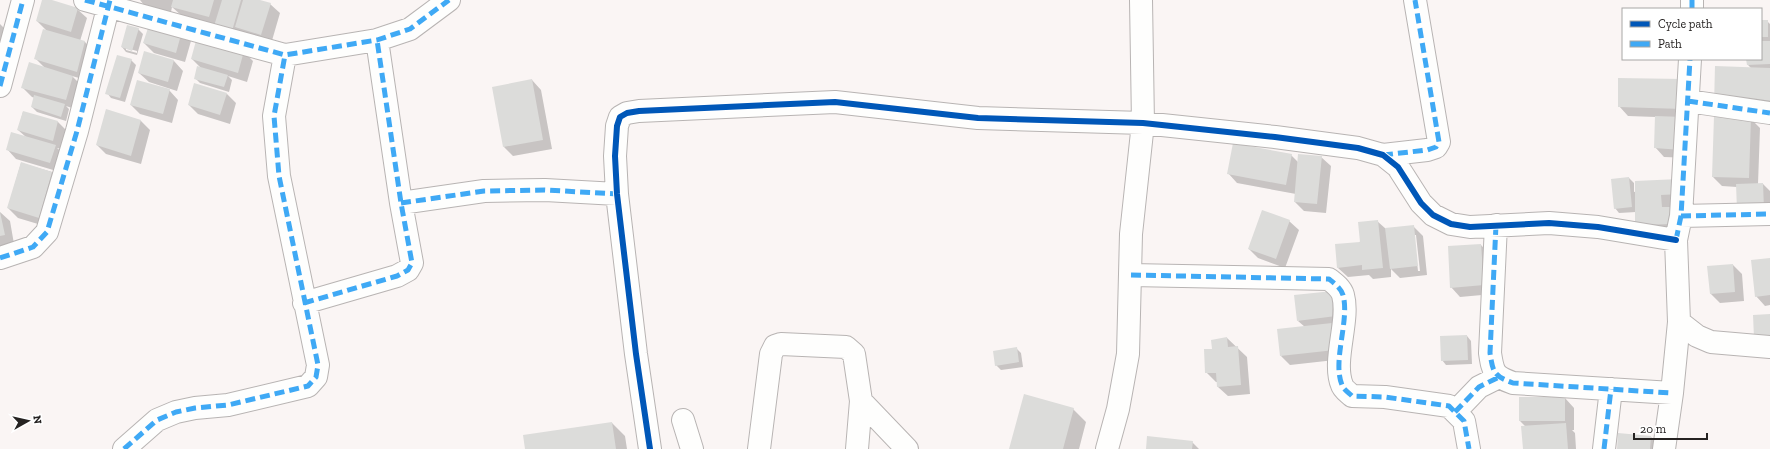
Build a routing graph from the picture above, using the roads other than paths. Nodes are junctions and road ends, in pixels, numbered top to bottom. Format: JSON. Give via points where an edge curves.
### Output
{"nodes":[{"id":1,"x":23,"y":0,"type":"edge"},
{"id":2,"x":85,"y":0,"type":"edge"},
{"id":3,"x":449,"y":0,"type":"edge"},
{"id":4,"x":1141,"y":0,"type":"edge"},
{"id":5,"x":1416,"y":0,"type":"edge"},
{"id":6,"x":109,"y":3,"type":"edge"},
{"id":7,"x":377,"y":40,"type":"junction"},
{"id":8,"x":285,"y":55,"type":"junction"},
{"id":9,"x":1690,"y":60,"type":"edge"},
{"id":10,"x":0,"y":86,"type":"edge"},
{"id":11,"x":1688,"y":101,"type":"junction"},
{"id":12,"x":1770,"y":113,"type":"edge"},
{"id":13,"x":1143,"y":123,"type":"junction"},
{"id":14,"x":1383,"y":155,"type":"junction"},
{"id":15,"x":617,"y":194,"type":"junction"},
{"id":16,"x":401,"y":203,"type":"junction"},
{"id":17,"x":1770,"y":214,"type":"edge"},
{"id":18,"x":1681,"y":216,"type":"junction"},
{"id":19,"x":1496,"y":225,"type":"junction"},
{"id":20,"x":1676,"y":240,"type":"junction"},
{"id":21,"x":0,"y":258,"type":"edge"},
{"id":22,"x":1131,"y":275,"type":"junction"},
{"id":23,"x":304,"y":303,"type":"junction"},
{"id":24,"x":1679,"y":322,"type":"junction"},
{"id":25,"x":1770,"y":347,"type":"edge"},
{"id":26,"x":1498,"y":377,"type":"junction"},
{"id":27,"x":1611,"y":389,"type":"junction"},
{"id":28,"x":1672,"y":393,"type":"junction"},
{"id":29,"x":861,"y":401,"type":"junction"},
{"id":30,"x":1455,"y":412,"type":"junction"},
{"id":31,"x":683,"y":420,"type":"dead end"},
{"id":32,"x":124,"y":449,"type":"edge"},
{"id":33,"x":650,"y":449,"type":"edge"},
{"id":34,"x":692,"y":449,"type":"edge"},
{"id":35,"x":759,"y":449,"type":"edge"},
{"id":36,"x":857,"y":449,"type":"edge"},
{"id":37,"x":907,"y":449,"type":"edge"},
{"id":38,"x":1107,"y":449,"type":"edge"},
{"id":39,"x":1469,"y":449,"type":"edge"},
{"id":40,"x":1604,"y":449,"type":"edge"},
{"id":41,"x":1664,"y":449,"type":"edge"}],
"edges":[{"from":1,"to":10,"type":"street"},
{"from":2,"to":6,"type":"street"},
{"from":3,"to":7,"type":"street","via":[[410,29]]},
{"from":4,"to":13,"type":"street"},
{"from":5,"to":14,"type":"street","via":[[1439,142],[1436,147],[1427,150]]},
{"from":6,"to":8,"type":"street"},
{"from":6,"to":21,"type":"street","via":[[77,131],[47,232],[33,247]]},
{"from":7,"to":8,"type":"street"},
{"from":7,"to":16,"type":"street"},
{"from":8,"to":23,"type":"street","via":[[274,123],[279,176]]},
{"from":9,"to":11,"type":"street"},
{"from":11,"to":12,"type":"street"},
{"from":11,"to":18,"type":"street"},
{"from":13,"to":14,"type":"street","via":[[1358,148]]},
{"from":13,"to":15,"type":"street","via":[[978,118],[835,102],[639,111],[620,117],[617,126]]},
{"from":13,"to":22,"type":"street","via":[[1131,234]]},
{"from":14,"to":19,"type":"street","via":[[1398,167],[1421,203],[1433,215],[1450,224],[1470,227]]},
{"from":15,"to":16,"type":"street","via":[[545,190],[484,191]]},
{"from":15,"to":33,"type":"street"},
{"from":16,"to":23,"type":"street","via":[[412,263],[408,270],[397,276]]},
{"from":17,"to":18,"type":"street"},
{"from":18,"to":20,"type":"street"},
{"from":19,"to":20,"type":"street","via":[[1549,223],[1598,227]]},
{"from":19,"to":26,"type":"street","via":[[1490,352],[1492,366]]},
{"from":20,"to":24,"type":"street"},
{"from":22,"to":30,"type":"street","via":[[1329,279],[1343,295],[1344,315],[1339,368],[1342,386],[1352,396],[1385,397],[1449,406]]},
{"from":22,"to":38,"type":"street","via":[[1128,354],[1118,409]]},
{"from":23,"to":32,"type":"street","via":[[318,365],[316,376],[308,386],[228,405],[176,412],[157,420]]},
{"from":24,"to":25,"type":"street","via":[[1697,336],[1711,342]]},
{"from":24,"to":28,"type":"street"},
{"from":26,"to":27,"type":"street","via":[[1513,383]]},
{"from":26,"to":30,"type":"street","via":[[1479,387]]},
{"from":27,"to":28,"type":"street"},
{"from":27,"to":40,"type":"street"},
{"from":28,"to":41,"type":"street"},
{"from":29,"to":35,"type":"street","via":[[854,354],[846,347],[781,344],[775,346],[771,354]]},
{"from":29,"to":36,"type":"street"},
{"from":29,"to":37,"type":"street"},
{"from":30,"to":39,"type":"street","via":[[1464,421]]},
{"from":31,"to":34,"type":"street"}]}
